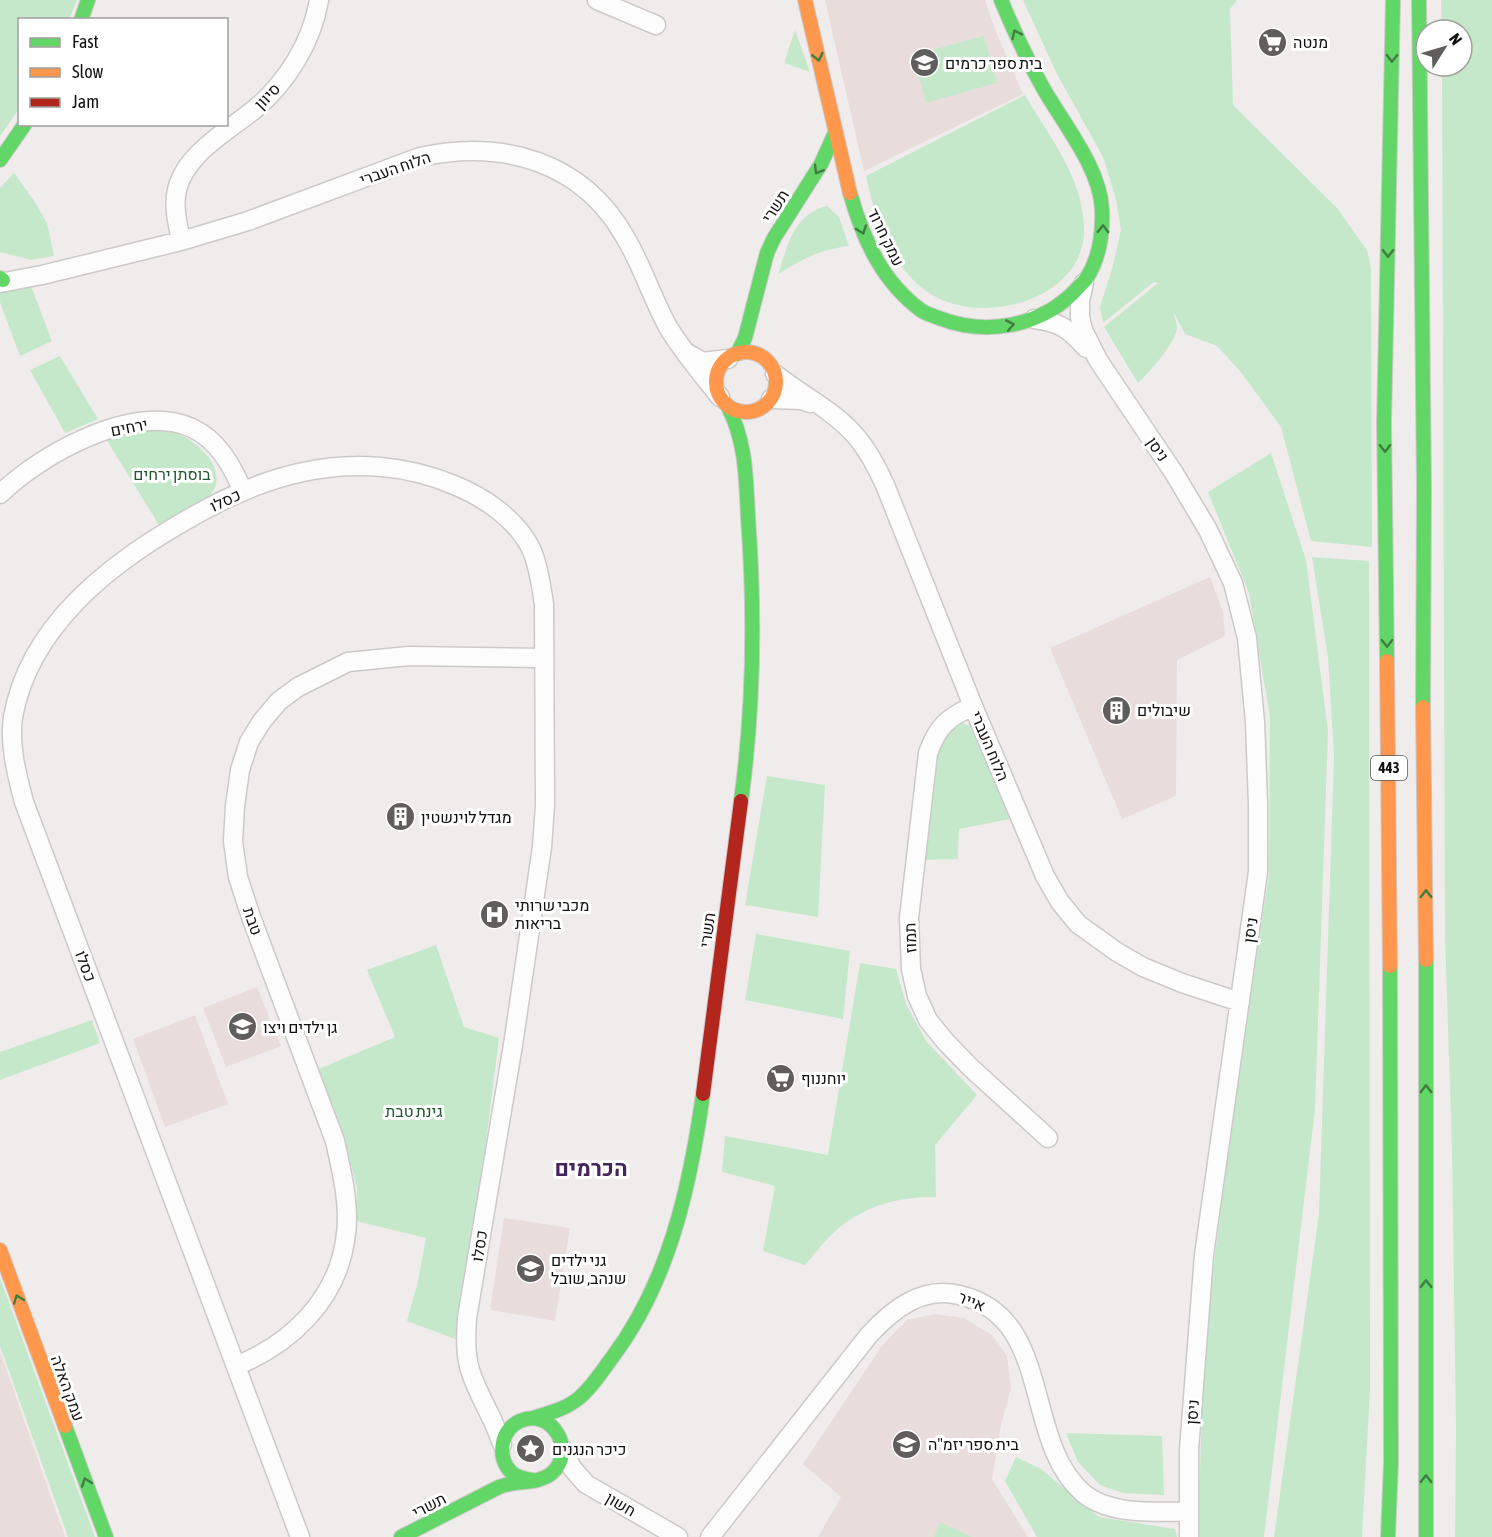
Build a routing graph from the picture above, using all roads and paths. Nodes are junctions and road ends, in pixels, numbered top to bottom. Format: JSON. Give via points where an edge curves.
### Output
{"nodes":[{"id":1,"x":88,"y":0,"type":"edge"},
{"id":2,"x":319,"y":0,"type":"edge"},
{"id":3,"x":597,"y":0,"type":"edge"},
{"id":4,"x":806,"y":0,"type":"edge"},
{"id":5,"x":1001,"y":0,"type":"edge"},
{"id":6,"x":1393,"y":0,"type":"edge"},
{"id":7,"x":1419,"y":0,"type":"edge"},
{"id":8,"x":82,"y":18,"type":"edge"},
{"id":9,"x":656,"y":25,"type":"dead end"},
{"id":10,"x":24,"y":126,"type":"edge"},
{"id":11,"x":835,"y":134,"type":"junction"},
{"id":12,"x":0,"y":160,"type":"edge"},
{"id":13,"x":835,"y":192,"type":"dead end"},
{"id":14,"x":817,"y":194,"type":"dead end"},
{"id":15,"x":796,"y":204,"type":"junction"},
{"id":16,"x":853,"y":205,"type":"junction"},
{"id":17,"x":181,"y":241,"type":"junction"},
{"id":18,"x":1,"y":280,"type":"edge"},
{"id":19,"x":1084,"y":283,"type":"junction"},
{"id":20,"x":754,"y":302,"type":"junction"},
{"id":21,"x":1034,"y":318,"type":"junction"},
{"id":22,"x":681,"y":348,"type":"junction"},
{"id":23,"x":732,"y":356,"type":"junction"},
{"id":24,"x":1098,"y":360,"type":"junction"},
{"id":25,"x":772,"y":369,"type":"junction"},
{"id":26,"x":723,"y":401,"type":"junction"},
{"id":27,"x":767,"y":403,"type":"junction"},
{"id":28,"x":823,"y":408,"type":"junction"},
{"id":29,"x":744,"y":455,"type":"junction"},
{"id":30,"x":243,"y":491,"type":"junction"},
{"id":31,"x":0,"y":494,"type":"edge"},
{"id":32,"x":544,"y":658,"type":"junction"},
{"id":33,"x":973,"y":706,"type":"junction"},
{"id":34,"x":1240,"y":1002,"type":"junction"},
{"id":35,"x":1048,"y":1138,"type":"dead end"},
{"id":36,"x":0,"y":1250,"type":"edge"},
{"id":37,"x":236,"y":1366,"type":"junction"},
{"id":38,"x":476,"y":1385,"type":"junction"},
{"id":39,"x":592,"y":1385,"type":"junction"},
{"id":40,"x":527,"y":1419,"type":"junction"},
{"id":41,"x":563,"y":1447,"type":"junction"},
{"id":42,"x":502,"y":1449,"type":"junction"},
{"id":43,"x":535,"y":1480,"type":"junction"},
{"id":44,"x":595,"y":1489,"type":"junction"},
{"id":45,"x":471,"y":1501,"type":"junction"},
{"id":46,"x":1189,"y":1512,"type":"junction"},
{"id":47,"x":106,"y":1537,"type":"edge"},
{"id":48,"x":300,"y":1537,"type":"edge"},
{"id":49,"x":401,"y":1537,"type":"edge"},
{"id":50,"x":678,"y":1537,"type":"edge"},
{"id":51,"x":710,"y":1537,"type":"edge"},
{"id":52,"x":1189,"y":1537,"type":"edge"},
{"id":53,"x":1388,"y":1537,"type":"edge"},
{"id":54,"x":1426,"y":1537,"type":"edge"}],
"edges":[{"from":1,"to":8,"type":"main road"},
{"from":2,"to":17,"type":"street","name":"סיוון","via":[[305,45],[276,89],[194,159],[182,176],[176,191]]},
{"from":3,"to":9,"type":"street"},
{"from":4,"to":11,"type":"main road","name":"עמק חרוד","one_way":true},
{"from":19,"to":5,"type":"main road","name":"עמק חרוד","one_way":true,"via":[[1098,260],[1104,232],[1097,183],[1026,55]]},
{"from":6,"to":53,"type":"main road","number":"443","one_way":true,"via":[[1384,422],[1390,897]]},
{"from":54,"to":7,"type":"main road","number":"443","one_way":true},
{"from":10,"to":12,"type":"main road"},
{"from":11,"to":15,"type":"main road","name":"תשרי","one_way":true},
{"from":11,"to":16,"type":"main road","name":"עמק חרוד"},
{"from":13,"to":16,"type":"main road"},
{"from":14,"to":15,"type":"main road"},
{"from":15,"to":20,"type":"main road","name":"תשרי","via":[[767,254]]},
{"from":16,"to":21,"type":"main road","name":"עמק חרוד","one_way":true,"via":[[880,269],[896,290],[933,319],[975,329],[1010,326]]},
{"from":17,"to":18,"type":"street","name":"הלוח העברי","via":[[22,280]]},
{"from":17,"to":22,"type":"street","name":"הלוח העברי","via":[[298,204],[420,157],[448,151],[514,154],[572,178],[595,196],[626,238]]},
{"from":19,"to":21,"type":"main road","name":"עמק חרוד","via":[[1054,310]]},
{"from":19,"to":24,"type":"street","name":"ניסן","via":[[1080,317]]},
{"from":20,"to":23,"type":"main road","name":"תשרי","via":[[745,338]]},
{"from":20,"to":25,"type":"main road","name":"תשרי","via":[[759,340]]},
{"from":21,"to":24,"type":"street","name":"ניסן","via":[[1062,326]]},
{"from":22,"to":23,"type":"street","via":[[703,362]]},
{"from":22,"to":26,"type":"street","name":"הלוח העברי"},
{"from":23,"to":25,"type":"main road","via":[[753,353],[763,357]]},
{"from":23,"to":26,"type":"main road","via":[[717,376]]},
{"from":24,"to":34,"type":"street","name":"ניסן","via":[[1208,530],[1233,583],[1247,638],[1255,722],[1258,872]]},
{"from":25,"to":27,"type":"main road","via":[[776,384]]},
{"from":25,"to":28,"type":"street","name":"הלוח העברי"},
{"from":26,"to":27,"type":"main road","via":[[744,412],[755,411]]},
{"from":26,"to":29,"type":"main road","name":"תשרי","via":[[736,422]]},
{"from":27,"to":28,"type":"street","name":"הלוח העברי","via":[[802,400]]},
{"from":27,"to":29,"type":"main road","name":"תשרי","via":[[753,425]]},
{"from":28,"to":33,"type":"street","name":"הלוח העברי","via":[[853,434],[871,457]]},
{"from":29,"to":39,"type":"main road","name":"תשרי","via":[[751,555],[752,691],[747,757],[696,1145],[675,1229],[656,1284],[629,1336]]},
{"from":30,"to":31,"type":"street","name":"ירחים","via":[[222,452],[205,437],[191,428],[153,422],[108,429],[51,454]]},
{"from":30,"to":32,"type":"street","name":"כסלו","via":[[305,471],[384,466],[428,474],[472,492],[499,510],[532,550],[544,604]]},
{"from":30,"to":37,"type":"street","name":"כסלו","via":[[186,520],[124,559],[65,612],[24,679],[13,718],[12,748],[24,802]]},
{"from":32,"to":37,"type":"street","name":"טבת","via":[[409,656],[348,662],[279,701],[249,742],[235,806],[233,841],[238,877],[335,1141],[343,1175],[346,1240],[326,1295],[314,1312],[275,1346]]},
{"from":32,"to":38,"type":"street","name":"כסלו","via":[[543,847],[467,1318],[466,1346]]},
{"from":33,"to":34,"type":"street","name":"הלוח העברי","via":[[1045,876],[1078,924],[1143,967]]},
{"from":33,"to":35,"type":"street","name":"תמוז","via":[[943,723],[928,753],[909,918],[911,969],[916,996],[939,1034]]},
{"from":34,"to":46,"type":"street","name":"ניסן","via":[[1204,1255],[1189,1450]]},
{"from":47,"to":36,"type":"main road","name":"עמק האלה","one_way":true},
{"from":37,"to":48,"type":"street","name":"כסלו"},
{"from":38,"to":40,"type":"street","name":"כסלו","via":[[496,1409],[512,1418]]},
{"from":38,"to":42,"type":"street","name":"כסלו","via":[[494,1420]]},
{"from":39,"to":40,"type":"main road","name":"תשרי","via":[[561,1409]]},
{"from":39,"to":41,"type":"main road","name":"תשרי"},
{"from":40,"to":41,"type":"main road","via":[[544,1420],[553,1426]]},
{"from":40,"to":42,"type":"main road","via":[[512,1425],[503,1438]]},
{"from":41,"to":43,"type":"main road","via":[[559,1465],[552,1473]]},
{"from":41,"to":44,"type":"street","name":"חשון","via":[[578,1476]]},
{"from":42,"to":43,"type":"main road","via":[[510,1471],[519,1478]]},
{"from":42,"to":45,"type":"main road","name":"תשרי","via":[[497,1472]]},
{"from":43,"to":44,"type":"street","name":"חשון","via":[[565,1479]]},
{"from":43,"to":45,"type":"main road","name":"תשרי","via":[[513,1482]]},
{"from":44,"to":50,"type":"street","name":"חשון"},
{"from":45,"to":49,"type":"main road","name":"תשרי"},
{"from":46,"to":51,"type":"street","name":"אייר","via":[[1129,1510],[1085,1495],[1066,1476],[1054,1450],[1019,1341],[989,1307],[948,1292],[927,1294],[887,1316]]},
{"from":46,"to":52,"type":"street","name":"ניסן"}]}
